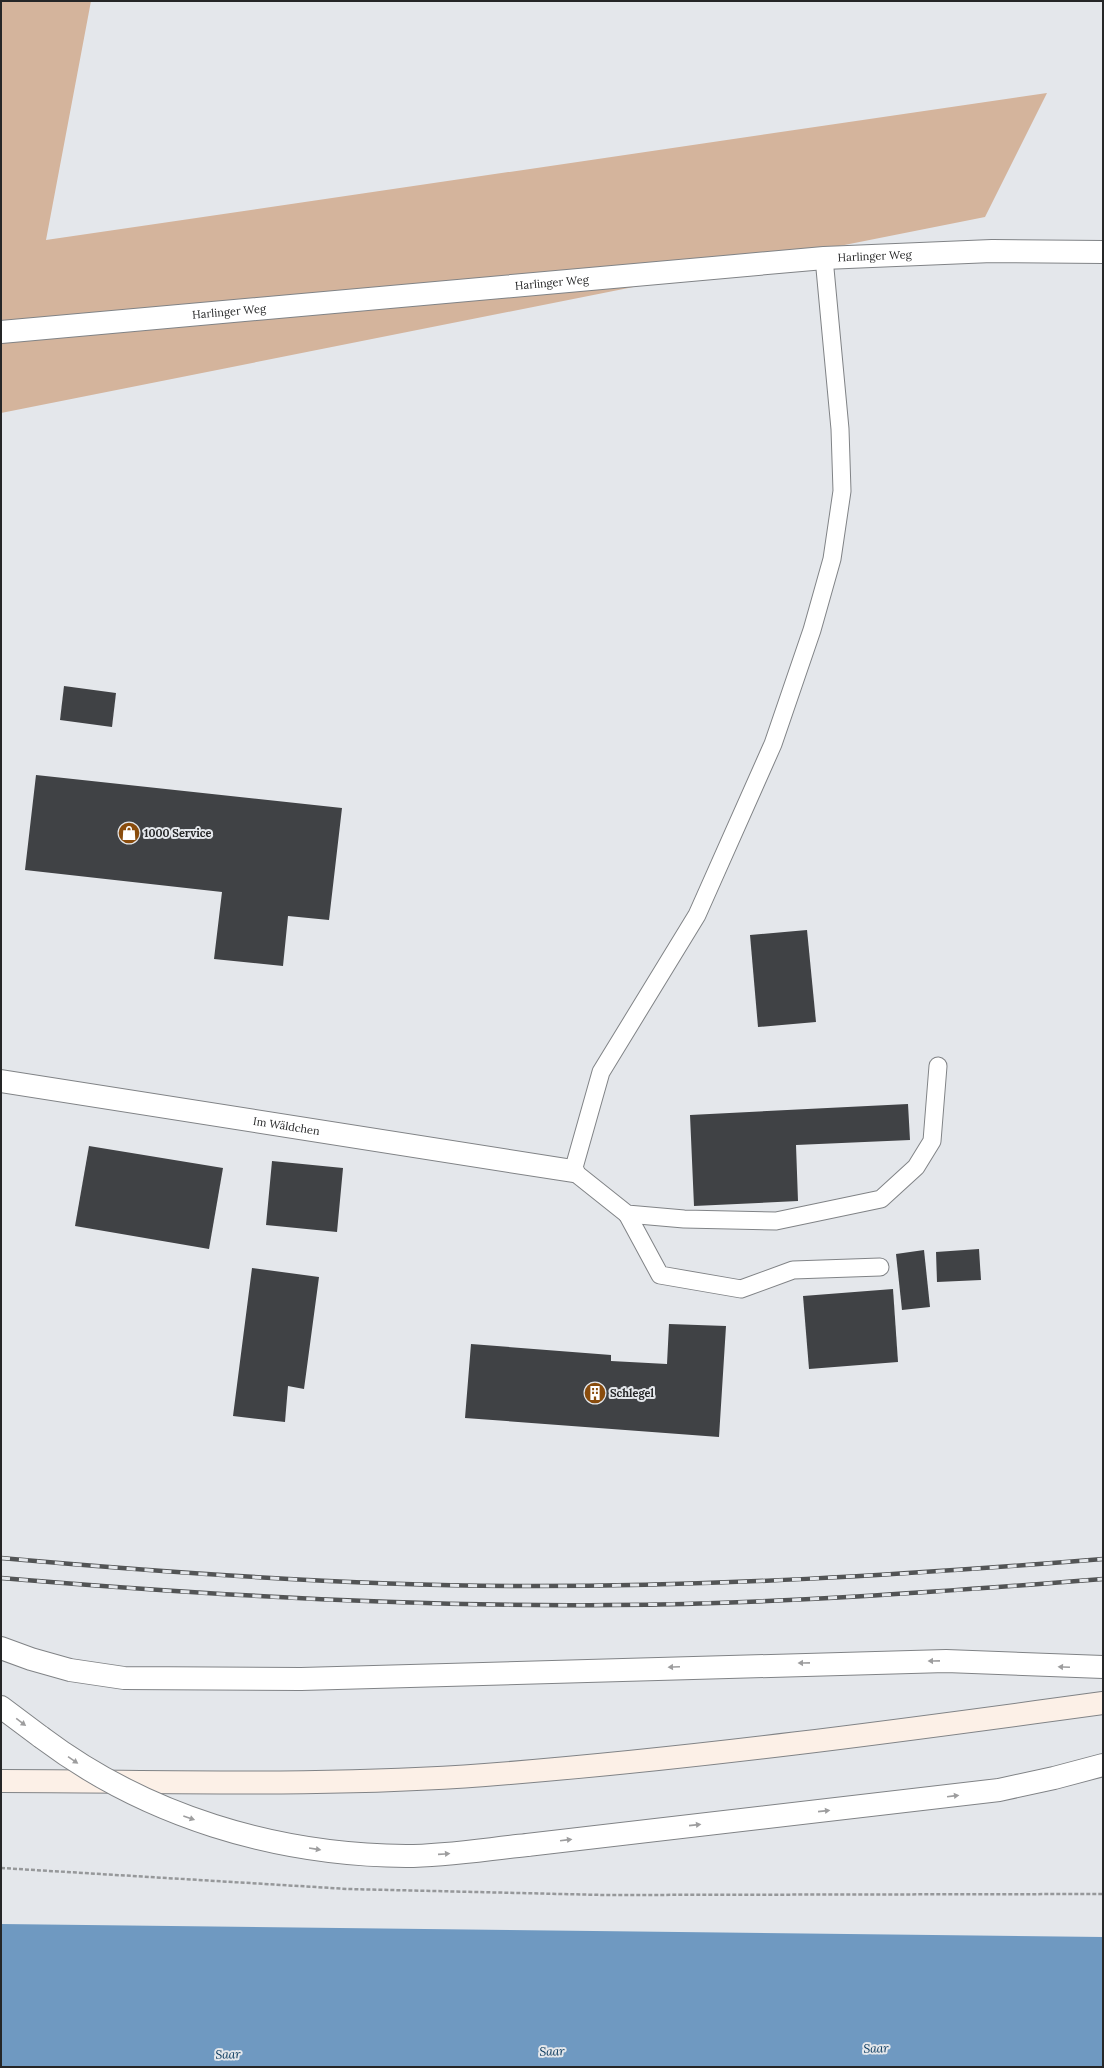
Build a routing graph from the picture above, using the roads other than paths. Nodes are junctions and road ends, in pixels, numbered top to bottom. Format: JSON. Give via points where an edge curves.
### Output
{"nodes":[{"id":1,"x":1103,"y":252,"type":"edge"},
{"id":2,"x":824,"y":258,"type":"junction"},
{"id":3,"x":1,"y":332,"type":"edge"},
{"id":4,"x":938,"y":1066,"type":"dead end"},
{"id":5,"x":1,"y":1080,"type":"edge"},
{"id":6,"x":573,"y":1171,"type":"junction"},
{"id":7,"x":627,"y":1214,"type":"junction"},
{"id":8,"x":880,"y":1267,"type":"dead end"},
{"id":9,"x":1,"y":1648,"type":"edge"},
{"id":10,"x":1103,"y":1667,"type":"edge"},
{"id":11,"x":1103,"y":1703,"type":"edge"},
{"id":12,"x":1,"y":1707,"type":"edge"},
{"id":13,"x":1103,"y":1765,"type":"edge"},
{"id":14,"x":1,"y":1781,"type":"edge"}],
"edges":[{"from":1,"to":2,"type":"street","name":"Harlinger Weg","via":[[992,251]]},
{"from":2,"to":3,"type":"street","name":"Harlinger Weg"},
{"from":2,"to":6,"type":"lane","via":[[840,429],[842,491],[832,560],[812,630],[773,744],[697,915],[601,1072]]},
{"from":4,"to":7,"type":"lane","via":[[932,1141],[916,1166],[882,1199],[776,1221],[684,1219]]},
{"from":5,"to":6,"type":"street","name":"Im Wäldchen"},
{"from":6,"to":7,"type":"lane"},
{"from":7,"to":8,"type":"lane","via":[[660,1275],[741,1289],[793,1270]]},
{"from":10,"to":9,"type":"street","one_way":true,"via":[[946,1660],[301,1679],[124,1678],[70,1670]]},
{"from":11,"to":14,"type":"main road","via":[[822,1740],[483,1775],[320,1782]]},
{"from":12,"to":13,"type":"street","one_way":true,"bridge":true,"via":[[89,1771],[144,1799],[221,1829],[265,1840],[325,1850],[407,1856],[447,1854],[999,1790]]}]}
